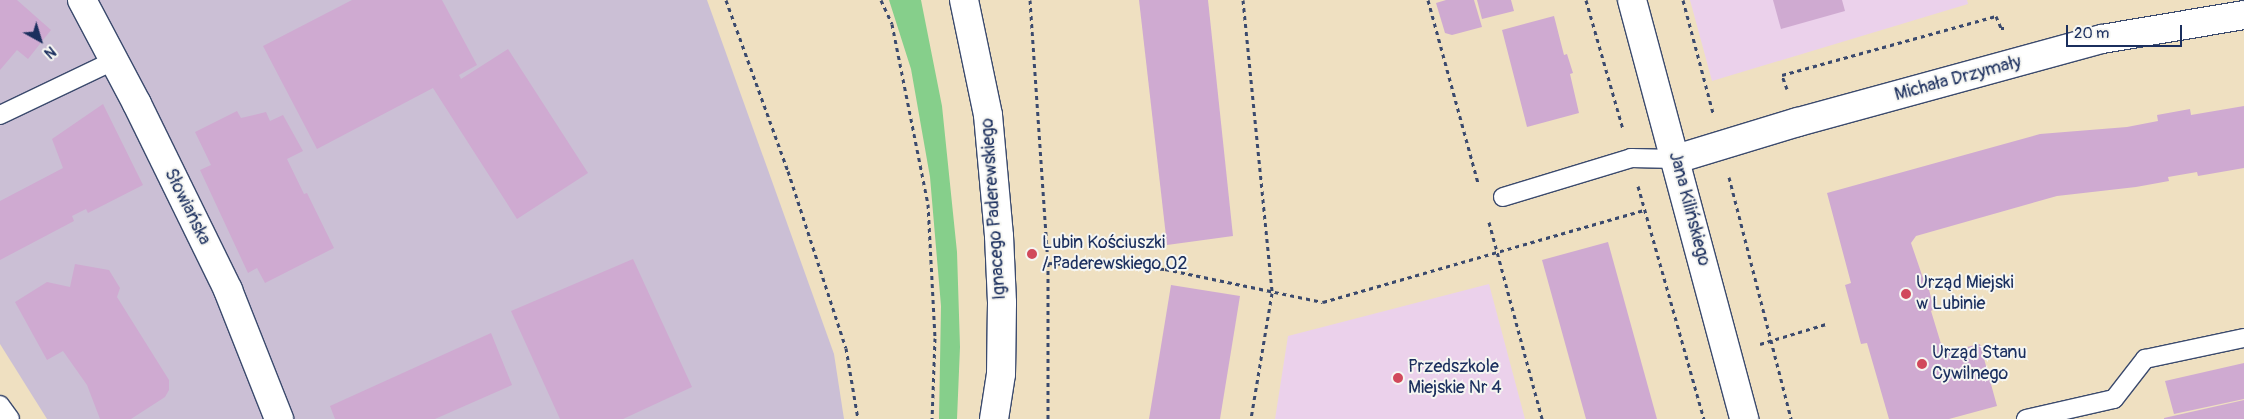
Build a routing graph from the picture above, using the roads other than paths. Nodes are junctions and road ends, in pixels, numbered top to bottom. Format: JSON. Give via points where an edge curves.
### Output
{"nodes":[{"id":1,"x":82,"y":0,"type":"edge"},
{"id":2,"x":964,"y":0,"type":"edge"},
{"id":3,"x":1632,"y":0,"type":"edge"},
{"id":4,"x":2244,"y":15,"type":"edge"},
{"id":5,"x":113,"y":61,"type":"junction"},
{"id":6,"x":0,"y":115,"type":"edge"},
{"id":7,"x":1676,"y":159,"type":"junction"},
{"id":8,"x":1503,"y":197,"type":"dead end"},
{"id":9,"x":2244,"y":338,"type":"edge"},
{"id":10,"x":0,"y":404,"type":"edge"},
{"id":11,"x":10,"y":419,"type":"edge"},
{"id":12,"x":279,"y":419,"type":"edge"},
{"id":13,"x":994,"y":419,"type":"edge"},
{"id":14,"x":1744,"y":419,"type":"edge"},
{"id":15,"x":2026,"y":419,"type":"edge"}],
"edges":[{"from":1,"to":5,"type":"street","name":"Słowiańska"},
{"from":2,"to":13,"type":"street","name":"Ignacego Paderewskiego","via":[[988,115],[999,236],[1001,374]]},
{"from":3,"to":7,"type":"street","name":"Jana Kilińskiego"},
{"from":4,"to":7,"type":"street","name":"Michała Drzymały","via":[[2102,39],[1798,122]]},
{"from":5,"to":6,"type":"lane"},
{"from":5,"to":12,"type":"street","name":"Słowiańska","via":[[228,290]]},
{"from":7,"to":8,"type":"lane","via":[[1631,158]]},
{"from":7,"to":14,"type":"street","name":"Jana Kilińskiego"},
{"from":9,"to":15,"type":"lane","via":[[2145,358],[2114,398]]},
{"from":10,"to":11,"type":"lane"}]}
